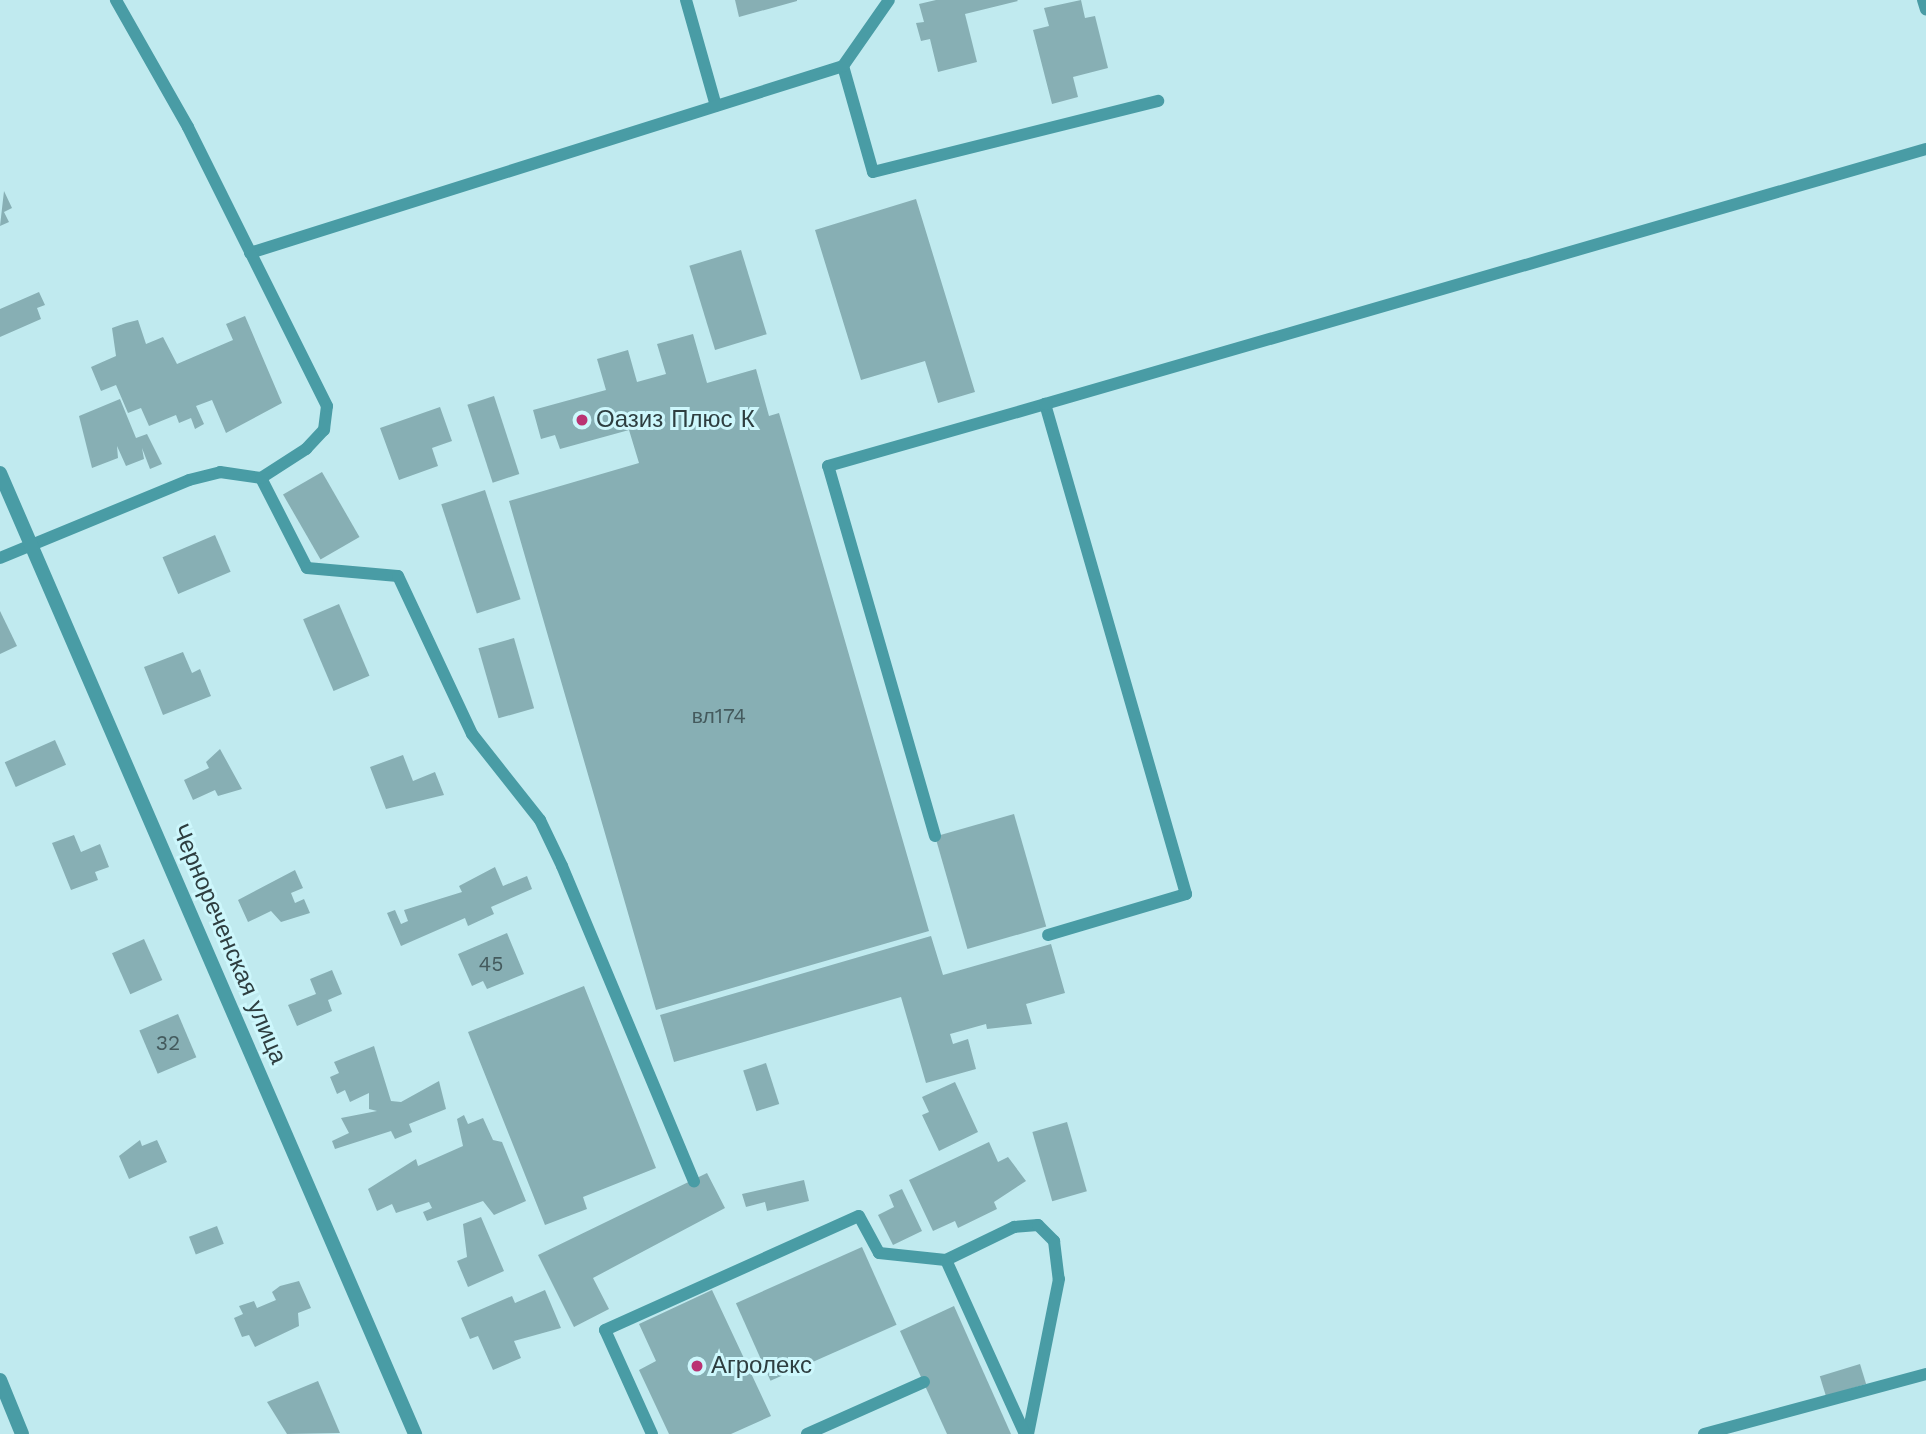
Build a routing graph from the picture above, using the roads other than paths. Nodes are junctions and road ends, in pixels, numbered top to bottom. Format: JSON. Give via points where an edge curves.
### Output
{"nodes":[{"id":1,"x":116,"y":0,"type":"edge"},
{"id":2,"x":686,"y":0,"type":"edge"},
{"id":3,"x":889,"y":0,"type":"edge"},
{"id":4,"x":1923,"y":0,"type":"edge"},
{"id":5,"x":1926,"y":10,"type":"edge"},
{"id":6,"x":842,"y":66,"type":"junction"},
{"id":7,"x":1158,"y":101,"type":"dead end"},
{"id":8,"x":716,"y":106,"type":"junction"},
{"id":9,"x":1926,"y":149,"type":"edge"},
{"id":10,"x":250,"y":253,"type":"junction"},
{"id":11,"x":1045,"y":404,"type":"junction"},
{"id":12,"x":0,"y":473,"type":"edge"},
{"id":13,"x":261,"y":478,"type":"junction"},
{"id":14,"x":31,"y":544,"type":"junction"},
{"id":15,"x":0,"y":558,"type":"edge"},
{"id":16,"x":935,"y":836,"type":"dead end"},
{"id":17,"x":1048,"y":935,"type":"dead end"},
{"id":18,"x":694,"y":1181,"type":"dead end"},
{"id":19,"x":946,"y":1260,"type":"junction"},
{"id":20,"x":1926,"y":1374,"type":"edge"},
{"id":21,"x":0,"y":1380,"type":"edge"},
{"id":22,"x":924,"y":1382,"type":"dead end"},
{"id":23,"x":22,"y":1434,"type":"edge"},
{"id":24,"x":415,"y":1434,"type":"edge"},
{"id":25,"x":652,"y":1434,"type":"edge"},
{"id":26,"x":807,"y":1434,"type":"edge"},
{"id":27,"x":1026,"y":1434,"type":"edge"},
{"id":28,"x":1704,"y":1434,"type":"edge"}],
"edges":[{"from":1,"to":10,"type":"lane"},
{"from":2,"to":8,"type":"lane"},
{"from":3,"to":6,"type":"lane"},
{"from":4,"to":5,"type":"lane"},
{"from":6,"to":7,"type":"lane","via":[[873,172]]},
{"from":6,"to":8,"type":"lane"},
{"from":8,"to":10,"type":"lane"},
{"from":9,"to":11,"type":"lane"},
{"from":10,"to":13,"type":"lane","via":[[327,406],[324,430],[306,449]]},
{"from":11,"to":16,"type":"lane","via":[[828,466]]},
{"from":11,"to":17,"type":"lane","via":[[1186,894]]},
{"from":12,"to":14,"type":"street","name":"Чернореченская улица"},
{"from":13,"to":14,"type":"lane","via":[[220,472],[189,480]]},
{"from":13,"to":18,"type":"lane","via":[[307,568],[398,576],[472,734],[540,820]]},
{"from":14,"to":15,"type":"lane"},
{"from":14,"to":24,"type":"street","name":"Чернореченская улица"},
{"from":19,"to":25,"type":"lane","via":[[879,1253],[859,1216],[605,1329]]},
{"from":19,"to":27,"type":"lane"},
{"from":19,"to":27,"type":"lane","via":[[1014,1227],[1038,1225],[1054,1241],[1059,1279]]},
{"from":20,"to":28,"type":"lane"},
{"from":21,"to":23,"type":"street"},
{"from":22,"to":26,"type":"lane"}]}
